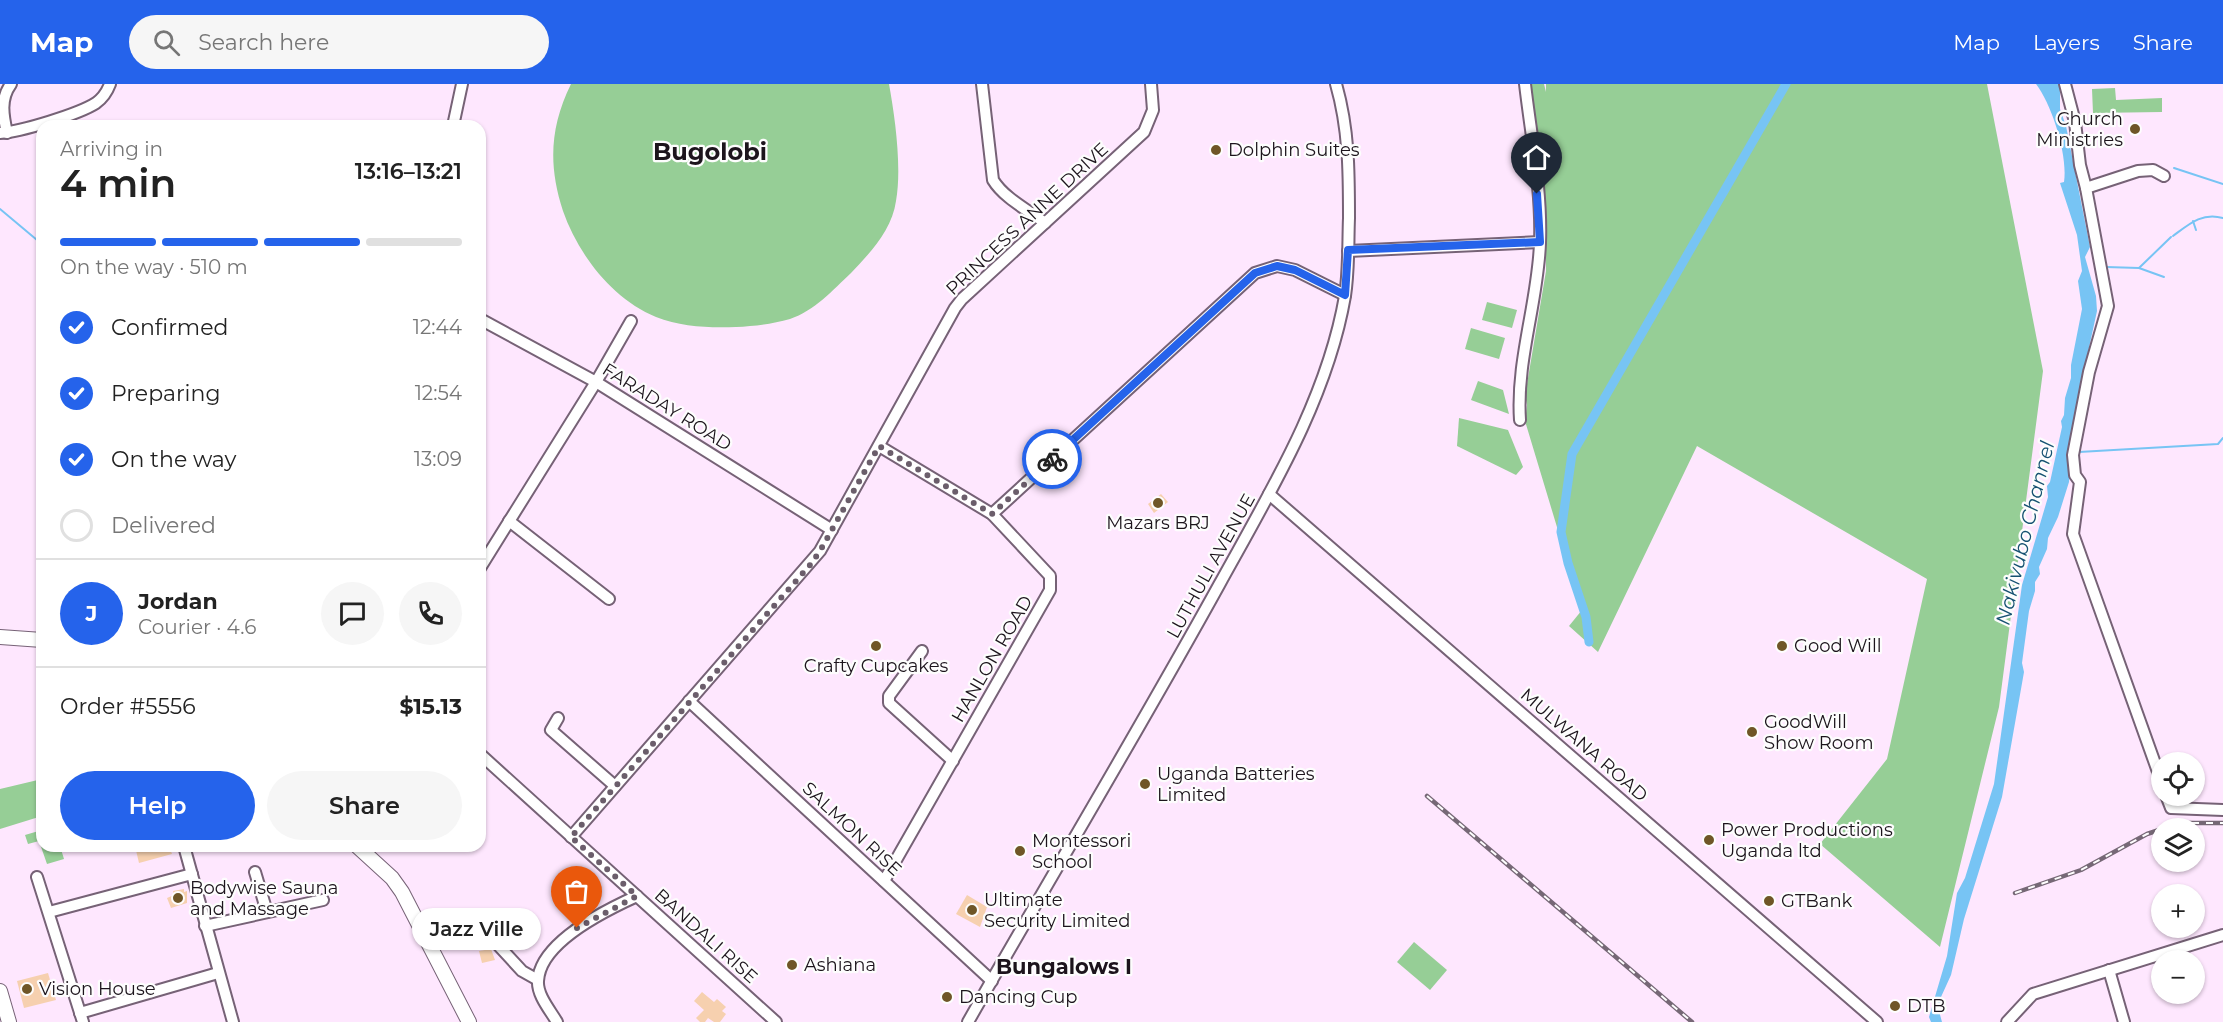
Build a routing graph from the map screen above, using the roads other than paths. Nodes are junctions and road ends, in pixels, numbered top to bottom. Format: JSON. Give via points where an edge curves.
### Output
{"nodes":[{"id":1,"x":11,"y":84,"type":"edge"},
{"id":2,"x":110,"y":84,"type":"edge"},
{"id":3,"x":462,"y":84,"type":"edge"},
{"id":4,"x":982,"y":84,"type":"edge"},
{"id":5,"x":1151,"y":84,"type":"edge"},
{"id":6,"x":1336,"y":84,"type":"edge"},
{"id":7,"x":1525,"y":84,"type":"edge"},
{"id":8,"x":2065,"y":84,"type":"edge"},
{"id":9,"x":44,"y":120,"type":"edge"},
{"id":10,"x":454,"y":120,"type":"edge"},
{"id":11,"x":36,"y":123,"type":"edge"},
{"id":12,"x":3,"y":133,"type":"edge"},
{"id":13,"x":2164,"y":177,"type":"dead end"},
{"id":14,"x":2086,"y":188,"type":"junction"},
{"id":15,"x":1045,"y":223,"type":"junction"},
{"id":16,"x":1540,"y":242,"type":"junction"},
{"id":17,"x":1348,"y":250,"type":"junction"},
{"id":18,"x":1345,"y":295,"type":"junction"},
{"id":19,"x":631,"y":321,"type":"dead end"},
{"id":20,"x":486,"y":322,"type":"edge"},
{"id":21,"x":596,"y":382,"type":"junction"},
{"id":22,"x":1520,"y":420,"type":"dead end"},
{"id":23,"x":879,"y":446,"type":"junction"},
{"id":24,"x":1269,"y":494,"type":"junction"},
{"id":25,"x":992,"y":514,"type":"junction"},
{"id":26,"x":509,"y":521,"type":"junction"},
{"id":27,"x":832,"y":530,"type":"junction"},
{"id":28,"x":486,"y":558,"type":"edge"},
{"id":29,"x":609,"y":599,"type":"dead end"},
{"id":30,"x":0,"y":638,"type":"edge"},
{"id":31,"x":36,"y":640,"type":"edge"},
{"id":32,"x":922,"y":651,"type":"dead end"},
{"id":33,"x":689,"y":701,"type":"junction"},
{"id":34,"x":558,"y":718,"type":"dead end"},
{"id":35,"x":2151,"y":752,"type":"edge"},
{"id":36,"x":486,"y":759,"type":"edge"},
{"id":37,"x":953,"y":761,"type":"junction"},
{"id":38,"x":615,"y":786,"type":"junction"},
{"id":39,"x":2170,"y":806,"type":"edge"},
{"id":40,"x":2223,"y":810,"type":"edge"},
{"id":41,"x":571,"y":837,"type":"junction"},
{"id":42,"x":186,"y":852,"type":"edge"},
{"id":43,"x":364,"y":852,"type":"edge"},
{"id":44,"x":255,"y":872,"type":"dead end"},
{"id":45,"x":192,"y":874,"type":"junction"},
{"id":46,"x":38,"y":877,"type":"dead end"},
{"id":47,"x":884,"y":881,"type":"junction"},
{"id":48,"x":637,"y":896,"type":"junction"},
{"id":49,"x":323,"y":900,"type":"dead end"},
{"id":50,"x":49,"y":912,"type":"junction"},
{"id":51,"x":267,"y":912,"type":"junction"},
{"id":52,"x":205,"y":926,"type":"junction"},
{"id":53,"x":487,"y":933,"type":"dead end"},
{"id":54,"x":2223,"y":934,"type":"edge"},
{"id":55,"x":2109,"y":970,"type":"junction"},
{"id":56,"x":218,"y":974,"type":"junction"},
{"id":57,"x":538,"y":980,"type":"junction"},
{"id":58,"x":992,"y":981,"type":"junction"},
{"id":59,"x":0,"y":991,"type":"edge"},
{"id":60,"x":81,"y":1017,"type":"edge"},
{"id":61,"x":9,"y":1022,"type":"edge"},
{"id":62,"x":233,"y":1022,"type":"edge"},
{"id":63,"x":469,"y":1022,"type":"edge"},
{"id":64,"x":557,"y":1022,"type":"edge"},
{"id":65,"x":776,"y":1022,"type":"edge"},
{"id":66,"x":968,"y":1022,"type":"edge"},
{"id":67,"x":1877,"y":1022,"type":"edge"},
{"id":68,"x":2007,"y":1022,"type":"edge"},
{"id":69,"x":2124,"y":1022,"type":"edge"}],
"edges":[{"from":1,"to":12,"type":"street","via":[[3,99]]},
{"from":2,"to":9,"type":"street","via":[[95,104]]},
{"from":3,"to":10,"type":"street"},
{"from":4,"to":15,"type":"street","via":[[993,180],[1010,198]]},
{"from":5,"to":15,"type":"street","name":"PRINCESS ANNE DRIVE","via":[[1153,110],[1144,132]]},
{"from":6,"to":17,"type":"street","name":"LUTHULI AVENUE","via":[[1349,154]]},
{"from":7,"to":16,"type":"street"},
{"from":8,"to":14,"type":"street"},
{"from":11,"to":12,"type":"street"},
{"from":13,"to":14,"type":"street","via":[[2153,170],[2138,171]]},
{"from":14,"to":35,"type":"street","via":[[2108,306],[2089,372],[2073,455],[2080,483],[2073,534]]},
{"from":15,"to":23,"type":"street","name":"PRINCESS ANNE DRIVE","via":[[955,308]]},
{"from":16,"to":17,"type":"street"},
{"from":16,"to":22,"type":"street","via":[[1535,296],[1519,383]]},
{"from":17,"to":18,"type":"street","name":"LUTHULI AVENUE"},
{"from":18,"to":24,"type":"street","name":"LUTHULI AVENUE","via":[[1324,370],[1295,445]]},
{"from":18,"to":25,"type":"street","via":[[1295,270],[1277,266],[1255,273]]},
{"from":19,"to":21,"type":"street"},
{"from":20,"to":21,"type":"street","name":"FARADAY ROAD"},
{"from":21,"to":26,"type":"street"},
{"from":21,"to":27,"type":"street","name":"FARADAY ROAD"},
{"from":23,"to":25,"type":"street","name":"HANLON ROAD"},
{"from":23,"to":27,"type":"street","name":"PRINCESS ANNE DRIVE"},
{"from":24,"to":58,"type":"street","name":"LUTHULI AVENUE"},
{"from":24,"to":67,"type":"street","name":"MULWANA ROAD"},
{"from":25,"to":37,"type":"street","name":"HANLON ROAD","via":[[1050,576],[1051,584]]},
{"from":26,"to":28,"type":"street"},
{"from":26,"to":29,"type":"street"},
{"from":27,"to":33,"type":"street","name":"PRINCESS ANNE DRIVE","via":[[810,565]]},
{"from":30,"to":31,"type":"main road"},
{"from":32,"to":37,"type":"street","via":[[889,696],[889,703]]},
{"from":33,"to":38,"type":"street","name":"PRINCESS ANNE DRIVE"},
{"from":33,"to":47,"type":"street","name":"SALMON RISE"},
{"from":34,"to":38,"type":"street","via":[[551,730]]},
{"from":36,"to":41,"type":"street","name":"BANDALI RISE"},
{"from":37,"to":47,"type":"street","name":"HANLON ROAD"},
{"from":38,"to":41,"type":"street","name":"PRINCESS ANNE DRIVE"},
{"from":39,"to":40,"type":"street"},
{"from":41,"to":48,"type":"street","name":"BANDALI RISE"},
{"from":42,"to":45,"type":"street"},
{"from":43,"to":63,"type":"main road","via":[[402,891]]},
{"from":44,"to":51,"type":"street"},
{"from":45,"to":50,"type":"street"},
{"from":45,"to":52,"type":"street"},
{"from":46,"to":50,"type":"street"},
{"from":47,"to":58,"type":"street","name":"SALMON RISE"},
{"from":48,"to":57,"type":"street","via":[[577,928],[542,966]]},
{"from":48,"to":65,"type":"street","name":"BANDALI RISE"},
{"from":49,"to":51,"type":"street"},
{"from":50,"to":60,"type":"street"},
{"from":51,"to":52,"type":"street"},
{"from":52,"to":56,"type":"street"},
{"from":53,"to":57,"type":"street","via":[[522,971]]},
{"from":54,"to":55,"type":"street"},
{"from":55,"to":68,"type":"street","via":[[2033,994]]},
{"from":55,"to":69,"type":"street"},
{"from":56,"to":60,"type":"street"},
{"from":56,"to":62,"type":"street"},
{"from":57,"to":64,"type":"street","via":[[544,1002]]},
{"from":58,"to":66,"type":"street","name":"LUTHULI AVENUE"},
{"from":59,"to":61,"type":"main road"}]}
